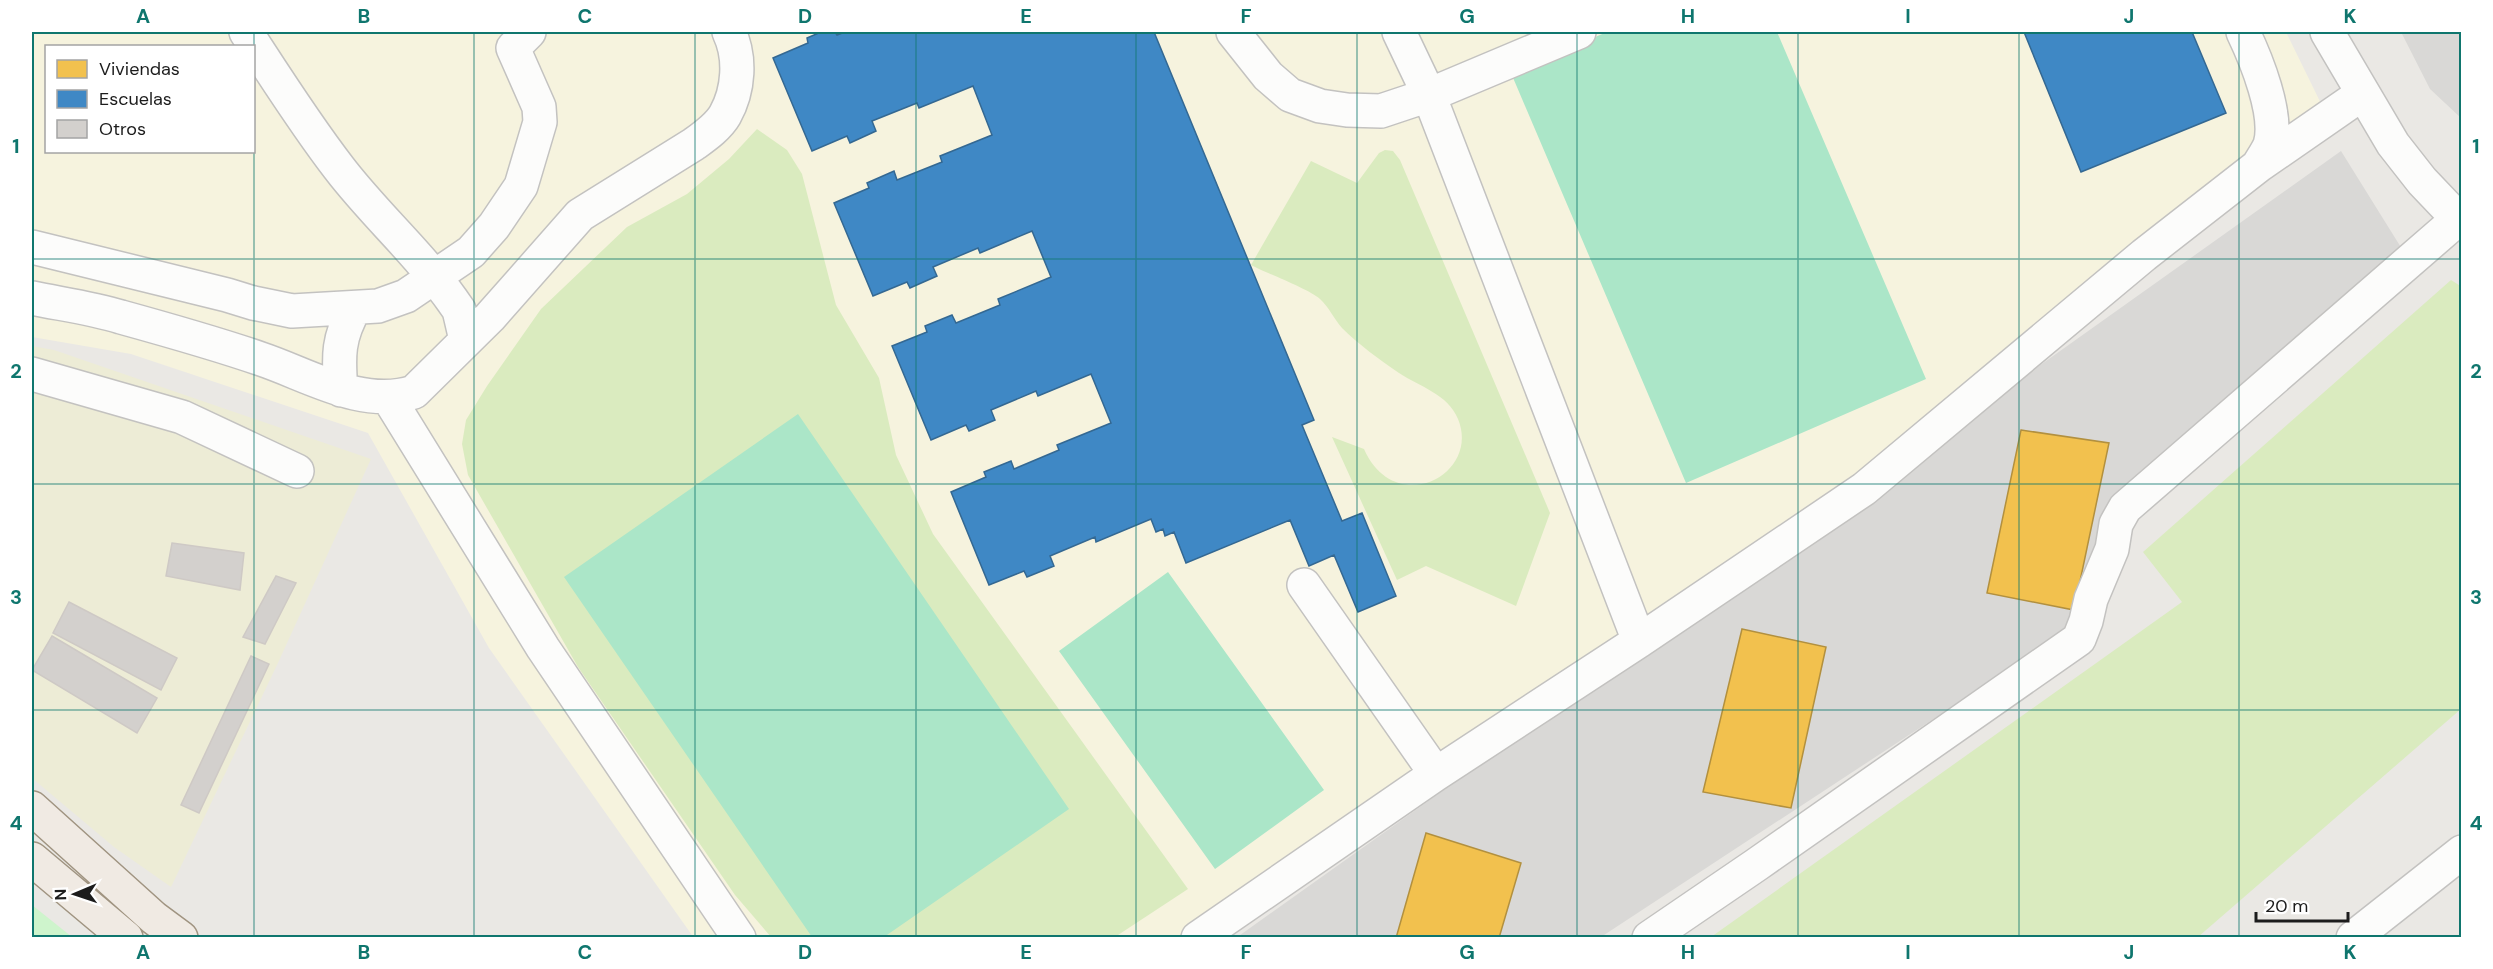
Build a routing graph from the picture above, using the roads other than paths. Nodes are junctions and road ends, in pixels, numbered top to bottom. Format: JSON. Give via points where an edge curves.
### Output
{"nodes":[{"id":1,"x":246,"y":32,"type":"edge"},
{"id":2,"x":529,"y":32,"type":"edge"},
{"id":3,"x":729,"y":32,"type":"edge"},
{"id":4,"x":1233,"y":32,"type":"edge"},
{"id":5,"x":1399,"y":32,"type":"edge"},
{"id":6,"x":1579,"y":32,"type":"edge"},
{"id":7,"x":2243,"y":32,"type":"edge"},
{"id":8,"x":2327,"y":32,"type":"edge"},
{"id":9,"x":254,"y":45,"type":"edge"},
{"id":10,"x":255,"y":46,"type":"edge"},
{"id":11,"x":2362,"y":94,"type":"junction"},
{"id":12,"x":1429,"y":95,"type":"junction"},
{"id":13,"x":2258,"y":166,"type":"junction"},
{"id":14,"x":2460,"y":221,"type":"edge"},
{"id":15,"x":32,"y":247,"type":"edge"},
{"id":16,"x":434,"y":277,"type":"junction"},
{"id":17,"x":32,"y":298,"type":"edge"},
{"id":18,"x":355,"y":308,"type":"junction"},
{"id":19,"x":466,"y":340,"type":"junction"},
{"id":20,"x":32,"y":374,"type":"edge"},
{"id":21,"x":341,"y":390,"type":"junction"},
{"id":22,"x":388,"y":397,"type":"junction"},
{"id":23,"x":297,"y":471,"type":"dead end"},
{"id":24,"x":1304,"y":585,"type":"dead end"},
{"id":25,"x":1639,"y":641,"type":"junction"},
{"id":26,"x":1436,"y":774,"type":"junction"},
{"id":27,"x":32,"y":808,"type":"edge"},
{"id":28,"x":2462,"y":852,"type":"edge"},
{"id":29,"x":32,"y":859,"type":"edge"},
{"id":30,"x":126,"y":938,"type":"edge"},
{"id":31,"x":181,"y":938,"type":"edge"},
{"id":32,"x":739,"y":938,"type":"edge"},
{"id":33,"x":1198,"y":938,"type":"edge"},
{"id":34,"x":1649,"y":938,"type":"edge"},
{"id":35,"x":2353,"y":938,"type":"edge"}],
"edges":[{"from":1,"to":9,"type":"street"},
{"from":2,"to":16,"type":"street","via":[[513,48],[539,107],[540,122],[521,186],[471,252]]},
{"from":3,"to":19,"type":"street","via":[[737,65],[733,95],[724,116],[710,133],[580,215]]},
{"from":4,"to":12,"type":"street","via":[[1268,76],[1290,95],[1320,106],[1381,111]]},
{"from":5,"to":12,"type":"street"},
{"from":6,"to":12,"type":"street"},
{"from":7,"to":13,"type":"street","via":[[2266,93],[2272,122],[2270,145]]},
{"from":8,"to":11,"type":"street"},
{"from":10,"to":16,"type":"street","via":[[340,169]]},
{"from":11,"to":13,"type":"street"},
{"from":11,"to":14,"type":"street","via":[[2392,144]]},
{"from":12,"to":25,"type":"street"},
{"from":13,"to":25,"type":"street","via":[[2144,255],[1864,489]]},
{"from":14,"to":34,"type":"street","via":[[2125,508],[2116,524],[2112,549],[2079,639]]},
{"from":15,"to":18,"type":"street","via":[[292,311]]},
{"from":16,"to":18,"type":"street","via":[[406,296],[378,306]]},
{"from":16,"to":19,"type":"street","via":[[459,310]]},
{"from":17,"to":21,"type":"street","via":[[117,315],[261,359]]},
{"from":18,"to":21,"type":"street","via":[[340,338]]},
{"from":19,"to":22,"type":"street","via":[[414,392]]},
{"from":20,"to":23,"type":"street","via":[[182,417]]},
{"from":21,"to":22,"type":"street"},
{"from":22,"to":32,"type":"street","via":[[543,648]]},
{"from":24,"to":26,"type":"street"},
{"from":25,"to":26,"type":"street"},
{"from":26,"to":33,"type":"street"},
{"from":27,"to":31,"type":"main road"},
{"from":28,"to":35,"type":"street"},
{"from":29,"to":30,"type":"main road"}]}
